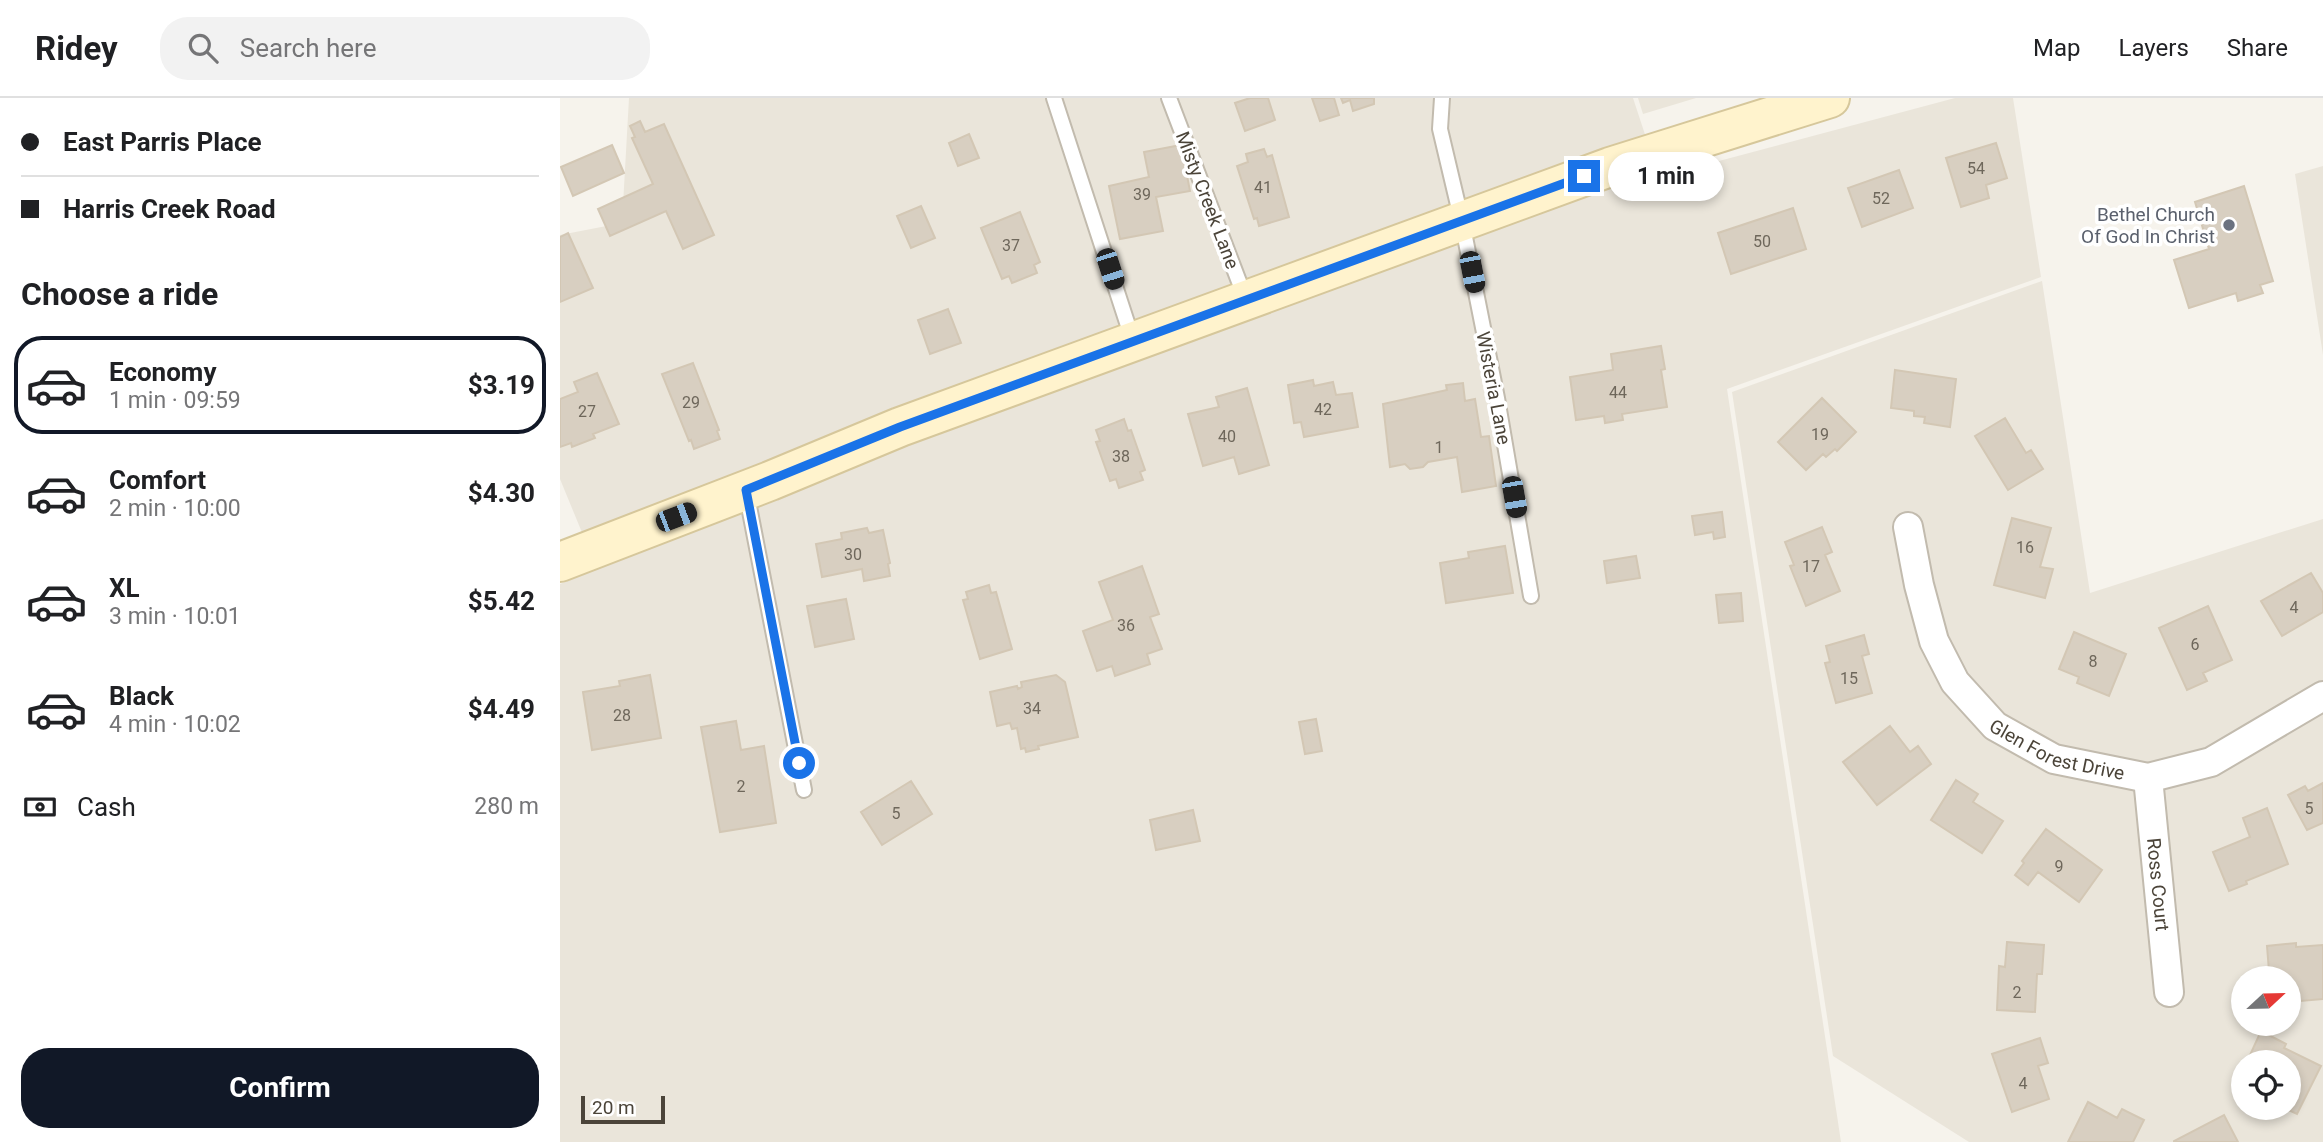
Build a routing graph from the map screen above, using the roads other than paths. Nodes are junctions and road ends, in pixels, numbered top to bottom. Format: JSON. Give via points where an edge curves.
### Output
{"nodes":[{"id":1,"x":1054,"y":98,"type":"edge"},
{"id":2,"x":1169,"y":98,"type":"edge"},
{"id":3,"x":1441,"y":98,"type":"edge"},
{"id":4,"x":1830,"y":98,"type":"edge"},
{"id":5,"x":1462,"y":222,"type":"junction"},
{"id":6,"x":1246,"y":301,"type":"junction"},
{"id":7,"x":1133,"y":342,"type":"junction"},
{"id":8,"x":746,"y":490,"type":"junction"},
{"id":9,"x":1908,"y":527,"type":"dead end"},
{"id":10,"x":560,"y":562,"type":"edge"},
{"id":11,"x":1531,"y":596,"type":"dead end"},
{"id":12,"x":2323,"y":696,"type":"edge"},
{"id":13,"x":2148,"y":778,"type":"junction"},
{"id":14,"x":804,"y":790,"type":"dead end"},
{"id":15,"x":2169,"y":992,"type":"dead end"}],
"edges":[{"from":1,"to":7,"type":"lane"},
{"from":2,"to":6,"type":"lane","name":"Misty Creek Lane"},
{"from":3,"to":5,"type":"lane","name":"Wisteria Lane","via":[[1440,129]]},
{"from":4,"to":5,"type":"street","via":[[1610,167]]},
{"from":5,"to":6,"type":"street"},
{"from":5,"to":11,"type":"lane","name":"Wisteria Lane"},
{"from":6,"to":7,"type":"street"},
{"from":7,"to":8,"type":"street","via":[[900,427]]},
{"from":8,"to":10,"type":"street"},
{"from":8,"to":14,"type":"lane"},
{"from":9,"to":13,"type":"street","name":"Glen Forest Drive","via":[[1934,641],[1955,682],[1994,726],[2054,759]]},
{"from":12,"to":13,"type":"street","name":"Glen Forest Drive","via":[[2211,762]]},
{"from":13,"to":15,"type":"street","name":"Ross Court"}]}
